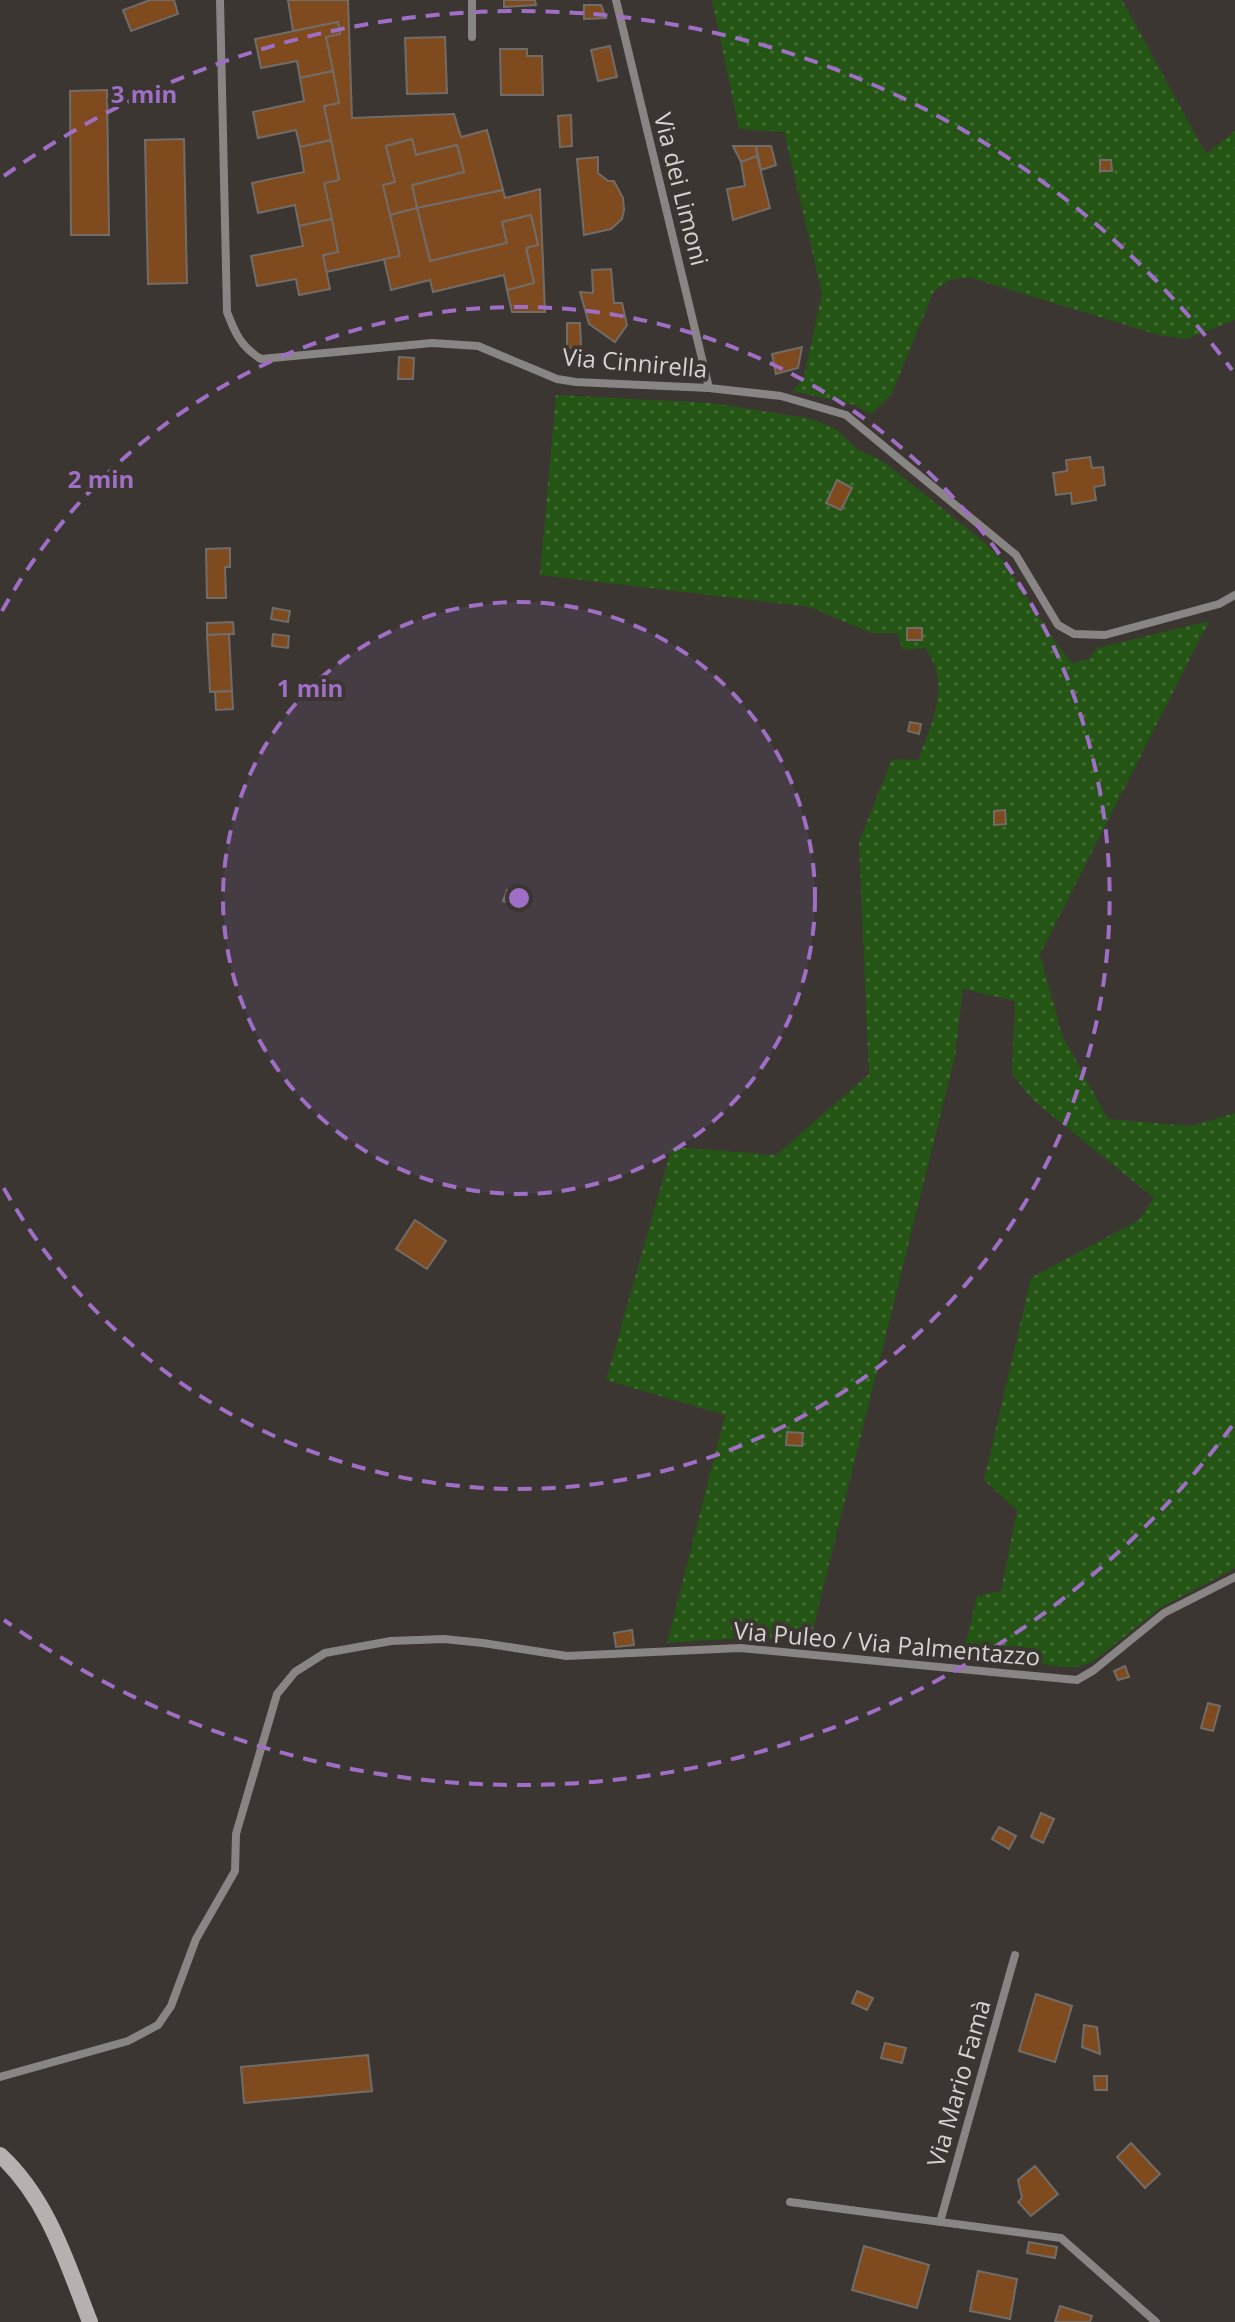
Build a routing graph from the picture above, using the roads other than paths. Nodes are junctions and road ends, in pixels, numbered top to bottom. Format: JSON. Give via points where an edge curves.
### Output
{"nodes":[{"id":1,"x":220,"y":0,"type":"edge"},
{"id":2,"x":472,"y":0,"type":"edge"},
{"id":3,"x":616,"y":0,"type":"edge"},
{"id":4,"x":472,"y":37,"type":"dead end"},
{"id":5,"x":709,"y":388,"type":"junction"},
{"id":6,"x":1235,"y":595,"type":"edge"},
{"id":7,"x":1235,"y":1577,"type":"edge"},
{"id":8,"x":1015,"y":1955,"type":"dead end"},
{"id":9,"x":0,"y":2077,"type":"edge"},
{"id":10,"x":0,"y":2155,"type":"edge"},
{"id":11,"x":790,"y":2202,"type":"dead end"},
{"id":12,"x":940,"y":2222,"type":"junction"},
{"id":13,"x":90,"y":2322,"type":"edge"},
{"id":14,"x":1156,"y":2322,"type":"edge"}],
"edges":[{"from":1,"to":5,"type":"street","name":"Via Cinnirella","via":[[227,312],[248,351],[261,359],[432,343],[478,346],[567,380]]},
{"from":2,"to":4,"type":"street"},
{"from":3,"to":5,"type":"street","name":"Via dei Limoni"},
{"from":5,"to":6,"type":"street","name":"Via Cinnirella","via":[[781,396],[846,415],[1016,555],[1058,625],[1074,634],[1105,635]]},
{"from":7,"to":9,"type":"street","name":"Via Puleo / Via Palmentazzo","via":[[1164,1613],[1077,1680],[740,1648],[567,1656],[444,1639],[391,1641],[325,1653],[295,1672],[277,1694],[236,1834],[235,1871],[196,1939],[171,2006],[158,2025],[128,2041]]},
{"from":8,"to":12,"type":"street","name":"Via Mario Famà"},
{"from":10,"to":13,"type":"street","via":[[19,2173],[50,2222]]},
{"from":11,"to":12,"type":"street"},
{"from":12,"to":14,"type":"street","via":[[1061,2238]]}]}
